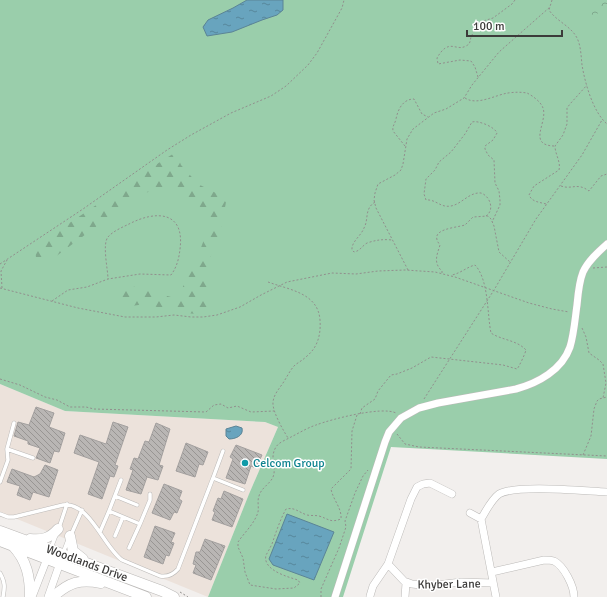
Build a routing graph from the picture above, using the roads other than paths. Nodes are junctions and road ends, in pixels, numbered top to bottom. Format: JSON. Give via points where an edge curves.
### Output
{"nodes":[{"id":1,"x":607,"y":244,"type":"edge"},
{"id":2,"x":14,"y":422,"type":"dead end"},
{"id":3,"x":7,"y":449,"type":"junction"},
{"id":4,"x":223,"y":451,"type":"dead end"},
{"id":5,"x":33,"y":458,"type":"dead end"},
{"id":6,"x":213,"y":478,"type":"junction"},
{"id":7,"x":121,"y":480,"type":"dead end"},
{"id":8,"x":0,"y":482,"type":"edge"},
{"id":9,"x":243,"y":490,"type":"dead end"},
{"id":10,"x":607,"y":492,"type":"edge"},
{"id":11,"x":150,"y":494,"type":"dead end"},
{"id":12,"x":452,"y":494,"type":"dead end"},
{"id":13,"x":115,"y":496,"type":"junction"},
{"id":14,"x":67,"y":504,"type":"junction"},
{"id":15,"x":137,"y":505,"type":"dead end"},
{"id":16,"x":82,"y":510,"type":"junction"},
{"id":17,"x":109,"y":511,"type":"junction"},
{"id":18,"x":470,"y":513,"type":"dead end"},
{"id":19,"x":0,"y":514,"type":"edge"},
{"id":20,"x":123,"y":517,"type":"junction"},
{"id":21,"x":481,"y":519,"type":"junction"},
{"id":22,"x":140,"y":524,"type":"junction"},
{"id":23,"x":58,"y":529,"type":"junction"},
{"id":24,"x":0,"y":531,"type":"edge"},
{"id":25,"x":100,"y":532,"type":"junction"},
{"id":26,"x":70,"y":536,"type":"junction"},
{"id":27,"x":115,"y":536,"type":"dead end"},
{"id":28,"x":0,"y":541,"type":"edge"},
{"id":29,"x":16,"y":542,"type":"junction"},
{"id":30,"x":129,"y":548,"type":"dead end"},
{"id":31,"x":49,"y":554,"type":"junction"},
{"id":32,"x":61,"y":559,"type":"junction"},
{"id":33,"x":88,"y":563,"type":"junction"},
{"id":34,"x":388,"y":564,"type":"junction"},
{"id":35,"x":492,"y":572,"type":"junction"},
{"id":36,"x":0,"y":573,"type":"edge"},
{"id":37,"x":406,"y":583,"type":"junction"},
{"id":38,"x":493,"y":583,"type":"junction"},
{"id":39,"x":119,"y":586,"type":"junction"},
{"id":40,"x":370,"y":596,"type":"dead end"},
{"id":41,"x":4,"y":597,"type":"edge"},
{"id":42,"x":31,"y":597,"type":"edge"},
{"id":43,"x":48,"y":597,"type":"edge"},
{"id":44,"x":53,"y":597,"type":"edge"},
{"id":45,"x":146,"y":597,"type":"edge"},
{"id":46,"x":174,"y":597,"type":"edge"},
{"id":47,"x":335,"y":597,"type":"edge"},
{"id":48,"x":405,"y":597,"type":"edge"},
{"id":49,"x":496,"y":597,"type":"edge"},
{"id":50,"x":574,"y":597,"type":"edge"}],
"edges":[{"from":1,"to":47,"type":"street","via":[[584,270],[580,280],[570,349],[556,368],[529,386],[418,408],[399,421],[389,432]]},
{"from":2,"to":3,"type":"lane"},
{"from":3,"to":5,"type":"lane"},
{"from":3,"to":8,"type":"lane","via":[[8,460]]},
{"from":4,"to":6,"type":"lane"},
{"from":6,"to":9,"type":"lane"},
{"from":6,"to":25,"type":"lane","via":[[178,569],[172,574],[160,576],[122,560],[111,550]]},
{"from":7,"to":13,"type":"lane"},
{"from":10,"to":21,"type":"street","via":[[515,490],[496,497]]},
{"from":11,"to":22,"type":"lane"},
{"from":12,"to":34,"type":"street","via":[[430,483],[417,487]]},
{"from":13,"to":15,"type":"lane"},
{"from":13,"to":17,"type":"lane"},
{"from":14,"to":16,"type":"lane"},
{"from":14,"to":19,"type":"lane","via":[[14,517]]},
{"from":14,"to":23,"type":"lane"},
{"from":16,"to":25,"type":"lane"},
{"from":16,"to":26,"type":"lane"},
{"from":17,"to":20,"type":"lane"},
{"from":17,"to":25,"type":"lane"},
{"from":18,"to":21,"type":"street"},
{"from":20,"to":22,"type":"lane"},
{"from":20,"to":27,"type":"lane"},
{"from":21,"to":35,"type":"street"},
{"from":22,"to":30,"type":"lane"},
{"from":23,"to":29,"type":"main road","via":[[47,539]]},
{"from":23,"to":31,"type":"lane"},
{"from":24,"to":29,"type":"main road","name":"Woodlands Drive"},
{"from":26,"to":32,"type":"lane"},
{"from":26,"to":33,"type":"main road","via":[[73,551]]},
{"from":28,"to":29,"type":"main road","name":"Woodlands Drive"},
{"from":29,"to":31,"type":"main road","name":"Woodlands Drive"},
{"from":29,"to":42,"type":"main road","via":[[28,570]]},
{"from":31,"to":32,"type":"main road","name":"Woodlands Drive"},
{"from":31,"to":42,"type":"street"},
{"from":32,"to":33,"type":"main road","name":"Woodlands Drive"},
{"from":32,"to":39,"type":"main road","name":"Woodlands Drive"},
{"from":32,"to":43,"type":"street"},
{"from":33,"to":46,"type":"main road","name":"Woodlands Drive"},
{"from":34,"to":37,"type":"street","name":"Khyber Lane"},
{"from":34,"to":40,"type":"street","via":[[373,586]]},
{"from":35,"to":38,"type":"street"},
{"from":35,"to":50,"type":"street","via":[[551,560],[560,565],[569,579]]},
{"from":36,"to":41,"type":"lane","via":[[5,582]]},
{"from":37,"to":38,"type":"street","name":"Khyber Lane","via":[[429,586],[461,582]]},
{"from":37,"to":48,"type":"street"},
{"from":38,"to":49,"type":"street"},
{"from":39,"to":44,"type":"main road","via":[[77,582],[62,589]]},
{"from":39,"to":45,"type":"main road","name":"Woodlands Drive"}]}
